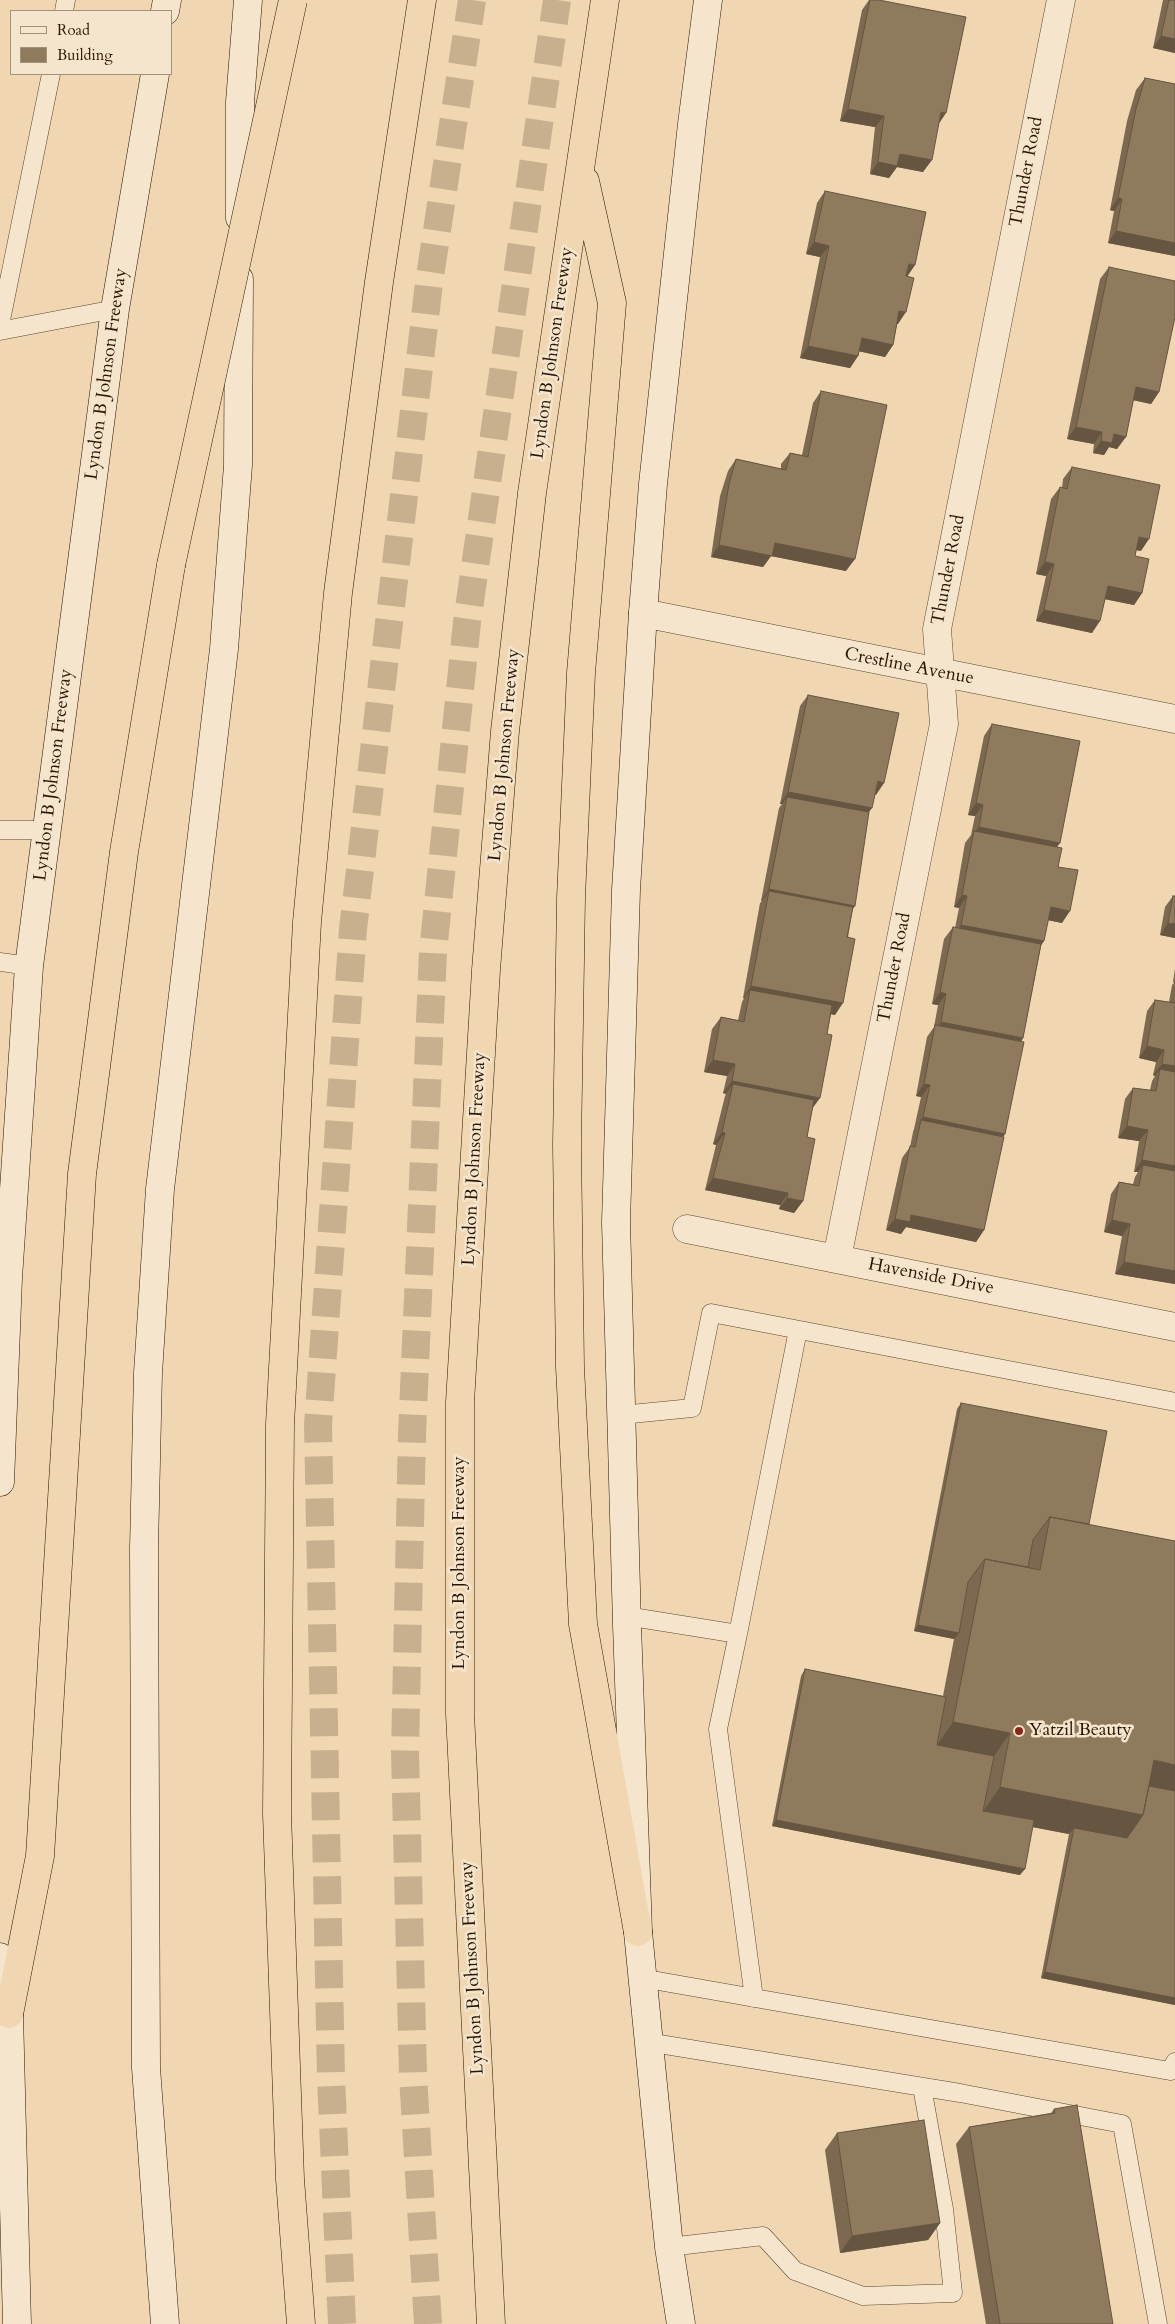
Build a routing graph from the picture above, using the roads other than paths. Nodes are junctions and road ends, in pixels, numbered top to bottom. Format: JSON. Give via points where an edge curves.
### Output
{"nodes":[{"id":1,"x":248,"y":0,"type":"edge"},
{"id":2,"x":293,"y":0,"type":"edge"},
{"id":3,"x":422,"y":0,"type":"edge"},
{"id":4,"x":605,"y":0,"type":"edge"},
{"id":5,"x":708,"y":0,"type":"edge"},
{"id":6,"x":1062,"y":0,"type":"edge"},
{"id":7,"x":51,"y":75,"type":"edge"},
{"id":8,"x":155,"y":75,"type":"edge"},
{"id":9,"x":581,"y":164,"type":"junction"},
{"id":10,"x":115,"y":309,"type":"junction"},
{"id":11,"x":0,"y":325,"type":"edge"},
{"id":12,"x":0,"y":331,"type":"edge"},
{"id":13,"x":643,"y":613,"type":"junction"},
{"id":14,"x":941,"y":674,"type":"junction"},
{"id":15,"x":1175,"y":719,"type":"edge"},
{"id":16,"x":0,"y":830,"type":"edge"},
{"id":17,"x":48,"y":830,"type":"junction"},
{"id":18,"x":0,"y":962,"type":"edge"},
{"id":19,"x":30,"y":966,"type":"junction"},
{"id":20,"x":686,"y":1229,"type":"dead end"},
{"id":21,"x":837,"y":1258,"type":"junction"},
{"id":22,"x":1175,"y":1327,"type":"edge"},
{"id":23,"x":798,"y":1330,"type":"junction"},
{"id":24,"x":1175,"y":1402,"type":"edge"},
{"id":25,"x":621,"y":1415,"type":"junction"},
{"id":26,"x":0,"y":1477,"type":"edge"},
{"id":27,"x":0,"y":1482,"type":"edge"},
{"id":28,"x":626,"y":1616,"type":"junction"},
{"id":29,"x":738,"y":1634,"type":"junction"},
{"id":30,"x":638,"y":1932,"type":"junction"},
{"id":31,"x":0,"y":1957,"type":"edge"},
{"id":32,"x":641,"y":1978,"type":"junction"},
{"id":33,"x":754,"y":1998,"type":"junction"},
{"id":34,"x":9,"y":2014,"type":"junction"},
{"id":35,"x":647,"y":2042,"type":"junction"},
{"id":36,"x":1175,"y":2062,"type":"edge"},
{"id":37,"x":922,"y":2087,"type":"junction"},
{"id":38,"x":6,"y":2113,"type":"edge"},
{"id":39,"x":669,"y":2247,"type":"junction"},
{"id":40,"x":17,"y":2324,"type":"edge"},
{"id":41,"x":165,"y":2324,"type":"edge"},
{"id":42,"x":301,"y":2324,"type":"edge"},
{"id":43,"x":491,"y":2324,"type":"edge"},
{"id":44,"x":681,"y":2324,"type":"edge"},
{"id":45,"x":1158,"y":2324,"type":"edge"}],
"edges":[{"from":1,"to":41,"type":"main road","via":[[240,102],[238,465],[224,649],[160,1189],[148,1373],[144,1548],[146,2068]]},
{"from":2,"to":34,"type":"highway","bridge":true,"via":[[171,566],[124,852],[82,1174],[40,1856]]},
{"from":3,"to":42,"type":"highway","via":[[378,291],[337,602],[307,922],[281,1405],[277,1814],[290,2179]]},
{"from":4,"to":9,"type":"highway","name":"Lyndon B Johnson Freeway"},
{"from":5,"to":13,"type":"main road","via":[[654,475]]},
{"from":6,"to":14,"type":"main road","name":"Thunder Road","via":[[937,629]]},
{"from":7,"to":11,"type":"lane"},
{"from":8,"to":10,"type":"main road","name":"Lyndon B Johnson Freeway"},
{"from":9,"to":30,"type":"highway","via":[[612,303],[581,673],[571,888],[567,1145],[570,1367],[583,1624]]},
{"from":9,"to":43,"type":"highway","name":"Lyndon B Johnson Freeway","via":[[532,494],[505,731],[486,970],[460,1402],[460,1714]]},
{"from":10,"to":12,"type":"lane"},
{"from":10,"to":17,"type":"main road","name":"Lyndon B Johnson Freeway"},
{"from":13,"to":14,"type":"main road","name":"Crestline Avenue"},
{"from":13,"to":25,"type":"main road","via":[[626,890],[616,1212]]},
{"from":14,"to":15,"type":"main road","name":"Crestline Avenue"},
{"from":14,"to":21,"type":"main road","name":"Thunder Road","via":[[944,724]]},
{"from":16,"to":17,"type":"lane"},
{"from":17,"to":19,"type":"main road","name":"Lyndon B Johnson Freeway"},
{"from":18,"to":19,"type":"lane"},
{"from":19,"to":26,"type":"main road","name":"Lyndon B Johnson Freeway","via":[[8,1278]]},
{"from":20,"to":21,"type":"main road","name":"Havenside Drive"},
{"from":21,"to":22,"type":"main road","name":"Havenside Drive"},
{"from":23,"to":24,"type":"lane"},
{"from":23,"to":25,"type":"lane","via":[[711,1313],[692,1408]]},
{"from":23,"to":29,"type":"lane"},
{"from":25,"to":28,"type":"main road"},
{"from":26,"to":27,"type":"main road","name":"Lyndon B Johnson Freeway"},
{"from":28,"to":29,"type":"lane"},
{"from":28,"to":30,"type":"main road"},
{"from":29,"to":33,"type":"lane","via":[[718,1729]]},
{"from":30,"to":32,"type":"main road"},
{"from":31,"to":34,"type":"main road"},
{"from":32,"to":33,"type":"lane"},
{"from":32,"to":35,"type":"main road"},
{"from":33,"to":36,"type":"lane","via":[[1170,2071]]},
{"from":34,"to":38,"type":"main road"},
{"from":35,"to":37,"type":"lane"},
{"from":35,"to":39,"type":"main road"},
{"from":37,"to":39,"type":"lane","via":[[944,2209],[954,2293],[864,2296],[795,2271],[763,2236]]},
{"from":37,"to":45,"type":"lane","via":[[1122,2124]]},
{"from":38,"to":40,"type":"main road"},
{"from":39,"to":44,"type":"main road"}]}
